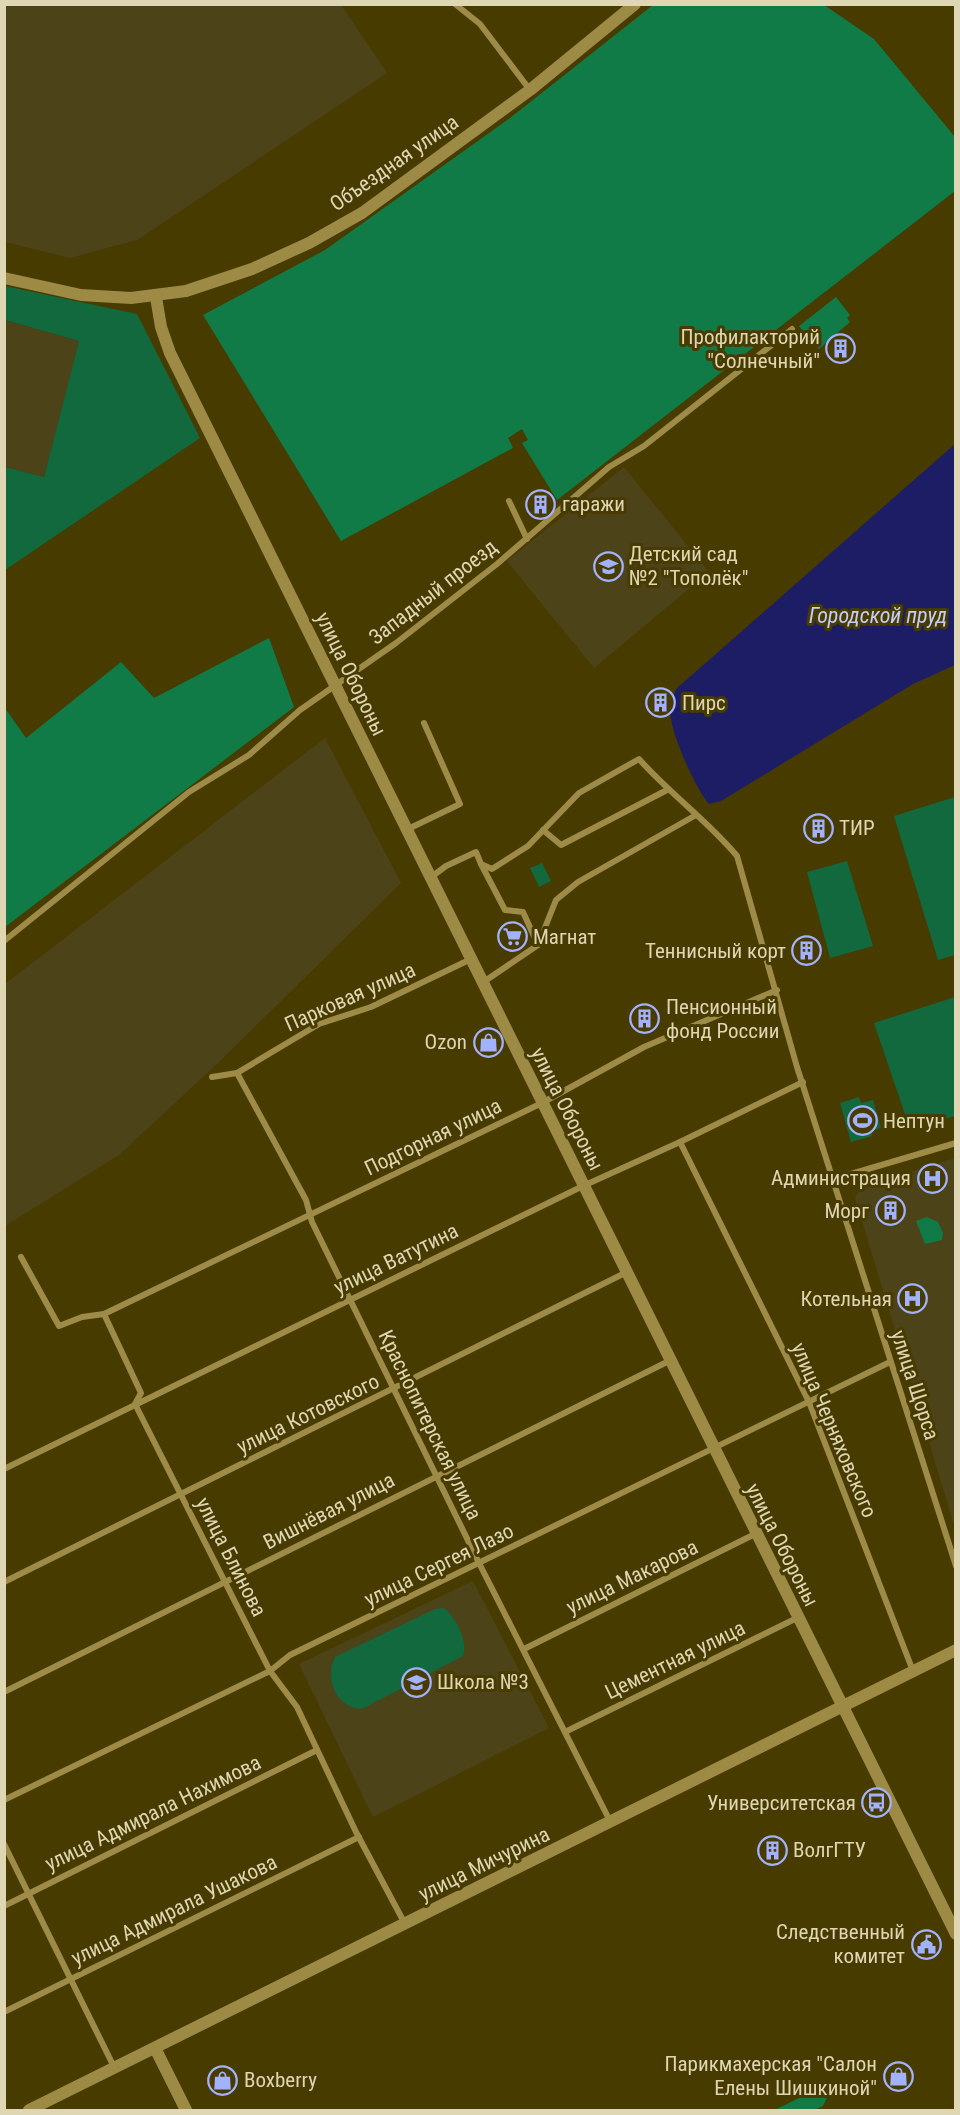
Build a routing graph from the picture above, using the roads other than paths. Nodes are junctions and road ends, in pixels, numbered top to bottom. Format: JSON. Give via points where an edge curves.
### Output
{"nodes":[{"id":1,"x":455,"y":4,"type":"edge"},
{"id":2,"x":635,"y":4,"type":"edge"},
{"id":3,"x":530,"y":90,"type":"junction"},
{"id":4,"x":4,"y":278,"type":"edge"},
{"id":5,"x":156,"y":297,"type":"junction"},
{"id":6,"x":792,"y":329,"type":"dead end"},
{"id":7,"x":509,"y":501,"type":"dead end"},
{"id":8,"x":526,"y":539,"type":"junction"},
{"id":9,"x":334,"y":686,"type":"junction"},
{"id":10,"x":424,"y":723,"type":"dead end"},
{"id":11,"x":667,"y":790,"type":"junction"},
{"id":12,"x":696,"y":815,"type":"junction"},
{"id":13,"x":406,"y":830,"type":"junction"},
{"id":14,"x":543,"y":830,"type":"junction"},
{"id":15,"x":481,"y":864,"type":"junction"},
{"id":16,"x":430,"y":878,"type":"junction"},
{"id":17,"x":4,"y":941,"type":"edge"},
{"id":18,"x":538,"y":945,"type":"junction"},
{"id":19,"x":469,"y":960,"type":"junction"},
{"id":20,"x":482,"y":983,"type":"junction"},
{"id":21,"x":777,"y":990,"type":"junction"},
{"id":22,"x":237,"y":1072,"type":"junction"},
{"id":23,"x":212,"y":1077,"type":"dead end"},
{"id":24,"x":802,"y":1082,"type":"junction"},
{"id":25,"x":542,"y":1103,"type":"junction"},
{"id":26,"x":680,"y":1142,"type":"junction"},
{"id":27,"x":956,"y":1143,"type":"edge"},
{"id":28,"x":834,"y":1179,"type":"junction"},
{"id":29,"x":583,"y":1186,"type":"junction"},
{"id":30,"x":311,"y":1214,"type":"junction"},
{"id":31,"x":21,"y":1257,"type":"dead end"},
{"id":32,"x":625,"y":1273,"type":"junction"},
{"id":33,"x":350,"y":1300,"type":"junction"},
{"id":34,"x":104,"y":1314,"type":"junction"},
{"id":35,"x":669,"y":1361,"type":"junction"},
{"id":36,"x":890,"y":1362,"type":"junction"},
{"id":37,"x":394,"y":1389,"type":"junction"},
{"id":38,"x":809,"y":1402,"type":"junction"},
{"id":39,"x":135,"y":1404,"type":"junction"},
{"id":40,"x":712,"y":1450,"type":"junction"},
{"id":41,"x":4,"y":1469,"type":"edge"},
{"id":42,"x":436,"y":1476,"type":"junction"},
{"id":43,"x":180,"y":1495,"type":"junction"},
{"id":44,"x":755,"y":1534,"type":"junction"},
{"id":45,"x":479,"y":1563,"type":"junction"},
{"id":46,"x":956,"y":1566,"type":"edge"},
{"id":47,"x":4,"y":1582,"type":"edge"},
{"id":48,"x":226,"y":1582,"type":"junction"},
{"id":49,"x":797,"y":1618,"type":"junction"},
{"id":50,"x":524,"y":1649,"type":"junction"},
{"id":51,"x":956,"y":1650,"type":"edge"},
{"id":52,"x":270,"y":1671,"type":"junction"},
{"id":53,"x":913,"y":1671,"type":"junction"},
{"id":54,"x":4,"y":1692,"type":"edge"},
{"id":55,"x":842,"y":1708,"type":"junction"},
{"id":56,"x":567,"y":1731,"type":"junction"},
{"id":57,"x":317,"y":1750,"type":"junction"},
{"id":58,"x":4,"y":1800,"type":"edge"},
{"id":59,"x":611,"y":1823,"type":"junction"},
{"id":60,"x":359,"y":1837,"type":"junction"},
{"id":61,"x":4,"y":1844,"type":"edge"},
{"id":62,"x":29,"y":1893,"type":"junction"},
{"id":63,"x":4,"y":1906,"type":"edge"},
{"id":64,"x":405,"y":1924,"type":"junction"},
{"id":65,"x":956,"y":1934,"type":"edge"},
{"id":66,"x":70,"y":1980,"type":"junction"},
{"id":67,"x":4,"y":2012,"type":"edge"},
{"id":68,"x":155,"y":2048,"type":"junction"},
{"id":69,"x":115,"y":2068,"type":"junction"},
{"id":70,"x":29,"y":2110,"type":"edge"},
{"id":71,"x":186,"y":2110,"type":"edge"}],
"edges":[{"from":1,"to":3,"type":"street","via":[[480,24]]},
{"from":2,"to":3,"type":"street","name":"Объездная улица"},
{"from":3,"to":5,"type":"street","name":"Объездная улица","via":[[362,213],[309,243],[214,282]]},
{"from":4,"to":5,"type":"street","name":"Объездная улица","via":[[90,297]]},
{"from":5,"to":9,"type":"street","name":"улица Обороны","via":[[160,327],[170,353]]},
{"from":6,"to":8,"type":"street","name":"Западный проезд","via":[[644,446],[609,467]]},
{"from":7,"to":8,"type":"street"},
{"from":8,"to":9,"type":"street","name":"Западный проезд","via":[[396,643]]},
{"from":9,"to":13,"type":"street","name":"улица Обороны"},
{"from":9,"to":17,"type":"street","name":"Западный проезд","via":[[249,755],[189,792]]},
{"from":10,"to":13,"type":"street","via":[[460,804]]},
{"from":11,"to":12,"type":"street","name":"улица Щорса"},
{"from":11,"to":14,"type":"street","via":[[561,845]]},
{"from":11,"to":14,"type":"street","name":"улица Щорса","via":[[639,759],[579,793]]},
{"from":12,"to":18,"type":"street","via":[[570,888],[556,900]]},
{"from":12,"to":21,"type":"street","name":"улица Щорса","via":[[738,856]]},
{"from":13,"to":16,"type":"street","name":"улица Обороны"},
{"from":14,"to":15,"type":"street","via":[[528,846],[492,869]]},
{"from":15,"to":16,"type":"street","via":[[476,852]]},
{"from":15,"to":18,"type":"street","via":[[505,910],[524,912]]},
{"from":16,"to":19,"type":"street","name":"улица Обороны"},
{"from":18,"to":20,"type":"street"},
{"from":19,"to":20,"type":"street","name":"улица Обороны"},
{"from":19,"to":22,"type":"street","name":"Парковая улица","via":[[371,1007],[319,1024]]},
{"from":20,"to":25,"type":"street","name":"улица Обороны"},
{"from":21,"to":24,"type":"street","name":"улица Щорса"},
{"from":21,"to":25,"type":"street","name":"Подгорная улица","via":[[644,1047]]},
{"from":22,"to":23,"type":"street","name":"Парковая улица"},
{"from":22,"to":30,"type":"street","name":"Краснопитерская улица"},
{"from":24,"to":26,"type":"street","name":"улица Ватутина"},
{"from":24,"to":28,"type":"street","name":"улица Щорса"},
{"from":25,"to":29,"type":"street","name":"улица Обороны"},
{"from":25,"to":30,"type":"street","name":"Подгорная улица"},
{"from":26,"to":29,"type":"street","name":"улица Ватутина"},
{"from":26,"to":38,"type":"street","name":"улица Черняховского"},
{"from":27,"to":28,"type":"street"},
{"from":28,"to":36,"type":"street","name":"улица Щорса"},
{"from":29,"to":32,"type":"street","name":"улица Обороны"},
{"from":29,"to":33,"type":"street","name":"улица Ватутина"},
{"from":30,"to":33,"type":"street","name":"Краснопитерская улица"},
{"from":30,"to":34,"type":"street","name":"Подгорная улица"},
{"from":31,"to":34,"type":"street","via":[[59,1326]]},
{"from":32,"to":35,"type":"street","name":"улица Обороны"},
{"from":32,"to":37,"type":"street","name":"улица Котовского"},
{"from":33,"to":37,"type":"street","name":"Краснопитерская улица"},
{"from":33,"to":39,"type":"street","name":"улица Ватутина"},
{"from":34,"to":39,"type":"street","name":"улица Блинова","via":[[141,1393]]},
{"from":35,"to":40,"type":"street","name":"улица Обороны"},
{"from":35,"to":42,"type":"street","name":"Вишнёвая улица"},
{"from":36,"to":38,"type":"street","name":"улица Сергея Лазо"},
{"from":36,"to":46,"type":"street","name":"улица Щорса"},
{"from":37,"to":42,"type":"street","name":"Краснопитерская улица"},
{"from":37,"to":43,"type":"street","name":"улица Котовского"},
{"from":38,"to":40,"type":"street","name":"улица Сергея Лазо"},
{"from":38,"to":53,"type":"street","name":"улица Черняховского"},
{"from":39,"to":41,"type":"street","name":"улица Ватутина"},
{"from":39,"to":43,"type":"street","name":"улица Блинова"},
{"from":40,"to":44,"type":"street","name":"улица Обороны"},
{"from":40,"to":45,"type":"street","name":"улица Сергея Лазо"},
{"from":42,"to":45,"type":"street","name":"Краснопитерская улица"},
{"from":42,"to":48,"type":"street","name":"Вишнёвая улица"},
{"from":43,"to":47,"type":"street","name":"улица Котовского"},
{"from":43,"to":48,"type":"street","name":"улица Блинова"},
{"from":44,"to":49,"type":"street","name":"улица Обороны"},
{"from":44,"to":50,"type":"street","name":"улица Макарова"},
{"from":45,"to":50,"type":"street","name":"Краснопитерская улица"},
{"from":45,"to":52,"type":"street","name":"улица Сергея Лазо","via":[[290,1655]]},
{"from":48,"to":52,"type":"street","name":"улица Блинова"},
{"from":48,"to":54,"type":"street","name":"Вишнёвая улица"},
{"from":49,"to":55,"type":"street","name":"улица Обороны"},
{"from":49,"to":56,"type":"street","name":"Цементная улица"},
{"from":50,"to":56,"type":"street","name":"Краснопитерская улица"},
{"from":51,"to":53,"type":"street","name":"улица Мичурина"},
{"from":52,"to":57,"type":"street","name":"улица Блинова","via":[[297,1707]]},
{"from":52,"to":58,"type":"street","name":"улица Сергея Лазо"},
{"from":53,"to":55,"type":"street","name":"улица Мичурина"},
{"from":55,"to":59,"type":"street","name":"улица Мичурина"},
{"from":55,"to":65,"type":"street","name":"улица Обороны"},
{"from":56,"to":59,"type":"street","name":"Краснопитерская улица"},
{"from":57,"to":60,"type":"street","name":"улица Блинова"},
{"from":57,"to":62,"type":"street","name":"улица Адмирала Нахимова"},
{"from":59,"to":64,"type":"street","name":"улица Мичурина"},
{"from":60,"to":64,"type":"street","name":"улица Блинова"},
{"from":60,"to":66,"type":"street","name":"улица Адмирала Ушакова"},
{"from":61,"to":62,"type":"street"},
{"from":62,"to":63,"type":"street","name":"улица Адмирала Нахимова"},
{"from":62,"to":66,"type":"street"},
{"from":64,"to":68,"type":"street","name":"улица Мичурина"},
{"from":66,"to":67,"type":"street","name":"улица Адмирала Ушакова"},
{"from":66,"to":69,"type":"street"},
{"from":68,"to":69,"type":"street","name":"улица Мичурина"},
{"from":68,"to":71,"type":"street"},
{"from":69,"to":70,"type":"street","name":"улица Мичурина"}]}
